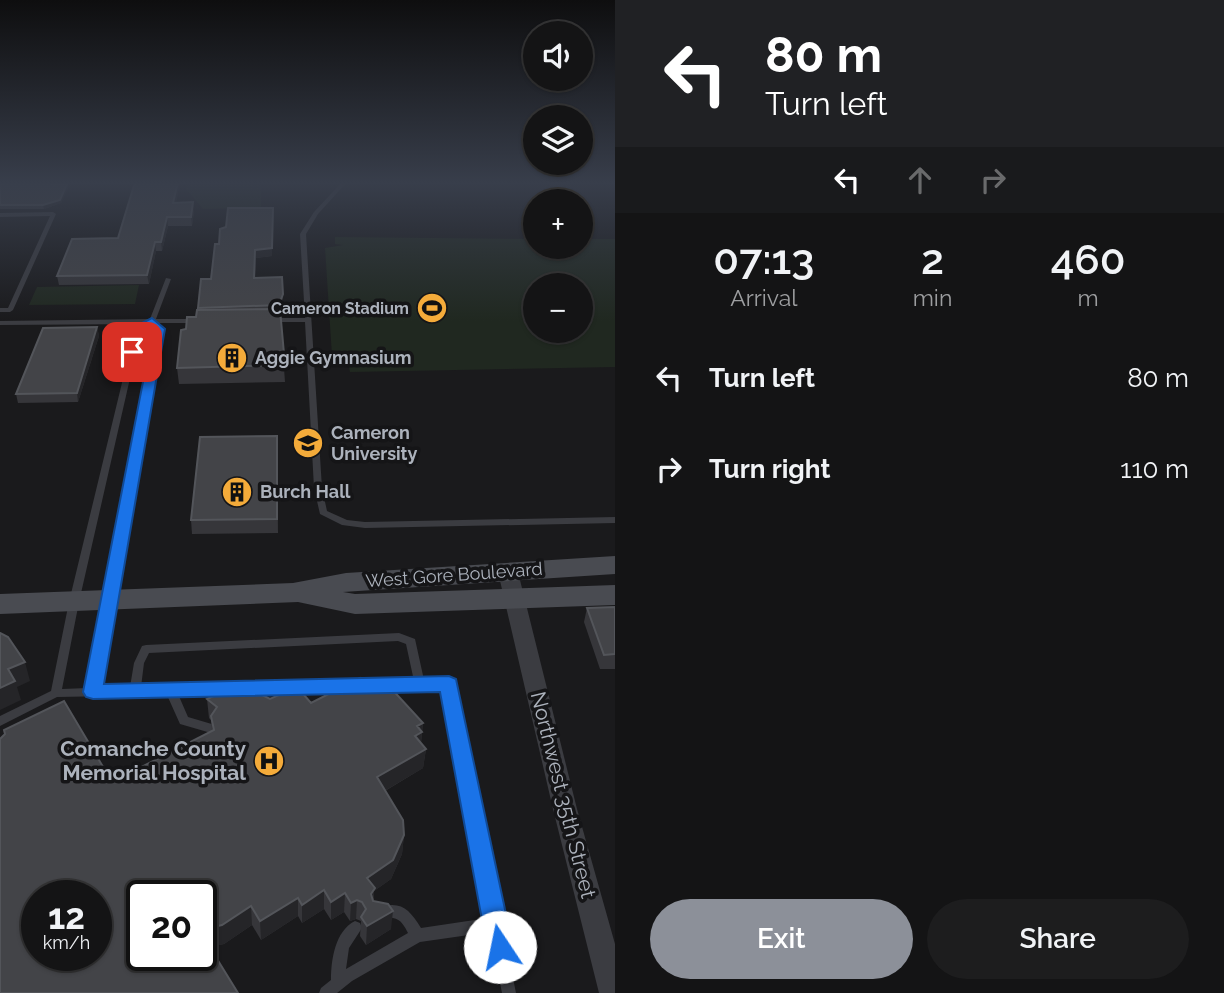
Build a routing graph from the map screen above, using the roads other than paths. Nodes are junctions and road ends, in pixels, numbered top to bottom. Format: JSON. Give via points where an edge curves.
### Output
{"nodes":[{"id":1,"x":47,"y":228,"type":"edge"},
{"id":2,"x":307,"y":228,"type":"edge"},
{"id":3,"x":168,"y":279,"type":"dead end"},
{"id":4,"x":0,"y":310,"type":"edge"},
{"id":5,"x":10,"y":310,"type":"junction"},
{"id":6,"x":308,"y":320,"type":"junction"},
{"id":7,"x":209,"y":321,"type":"edge"},
{"id":8,"x":259,"y":321,"type":"edge"},
{"id":9,"x":152,"y":322,"type":"junction"},
{"id":10,"x":1,"y":326,"type":"edge"},
{"id":11,"x":615,"y":520,"type":"edge"},
{"id":12,"x":615,"y":565,"type":"edge"},
{"id":13,"x":511,"y":585,"type":"junction"},
{"id":14,"x":615,"y":595,"type":"edge"},
{"id":15,"x":109,"y":601,"type":"junction"},
{"id":16,"x":74,"y":602,"type":"junction"},
{"id":17,"x":0,"y":604,"type":"edge"},
{"id":18,"x":420,"y":685,"type":"junction"},
{"id":19,"x":170,"y":690,"type":"junction"},
{"id":20,"x":135,"y":691,"type":"junction"},
{"id":21,"x":93,"y":692,"type":"junction"},
{"id":22,"x":56,"y":693,"type":"junction"},
{"id":23,"x":0,"y":721,"type":"edge"},
{"id":24,"x":211,"y":728,"type":"edge"},
{"id":25,"x":379,"y":914,"type":"edge"},
{"id":26,"x":496,"y":924,"type":"junction"},
{"id":27,"x":355,"y":928,"type":"dead end"},
{"id":28,"x":418,"y":935,"type":"junction"},
{"id":29,"x":338,"y":983,"type":"junction"},
{"id":30,"x":326,"y":993,"type":"edge"},
{"id":31,"x":509,"y":993,"type":"edge"},
{"id":32,"x":614,"y":993,"type":"edge"}],
"edges":[{"from":1,"to":5,"type":"lane"},
{"from":2,"to":6,"type":"lane","via":[[303,234]]},
{"from":3,"to":9,"type":"lane"},
{"from":4,"to":5,"type":"lane"},
{"from":5,"to":10,"type":"lane"},
{"from":6,"to":8,"type":"lane"},
{"from":6,"to":11,"type":"lane","via":[[319,504],[329,517],[365,525]]},
{"from":7,"to":9,"type":"lane"},
{"from":9,"to":10,"type":"lane"},
{"from":9,"to":15,"type":"lane","via":[[159,329]]},
{"from":9,"to":16,"type":"lane","via":[[138,329]]},
{"from":12,"to":13,"type":"main road","name":"West Gore Boulevard"},
{"from":13,"to":14,"type":"main road","name":"West Gore Boulevard"},
{"from":13,"to":15,"type":"main road","name":"West Gore Boulevard","via":[[355,604],[293,593]]},
{"from":13,"to":32,"type":"street","name":"Northwest 35th Street"},
{"from":15,"to":16,"type":"main road","name":"West Gore Boulevard"},
{"from":15,"to":21,"type":"lane"},
{"from":16,"to":17,"type":"main road","name":"West Gore Boulevard"},
{"from":16,"to":22,"type":"lane"},
{"from":18,"to":19,"type":"lane","via":[[258,693]]},
{"from":18,"to":20,"type":"lane","via":[[411,642],[400,637],[146,649]]},
{"from":18,"to":26,"type":"lane","via":[[449,684]]},
{"from":19,"to":20,"type":"lane"},
{"from":19,"to":24,"type":"lane","via":[[184,721]]},
{"from":20,"to":21,"type":"lane"},
{"from":21,"to":22,"type":"lane"},
{"from":22,"to":23,"type":"lane"},
{"from":25,"to":28,"type":"lane","via":[[394,911],[406,917]]},
{"from":26,"to":28,"type":"lane"},
{"from":26,"to":31,"type":"lane"},
{"from":27,"to":29,"type":"lane","via":[[344,940]]},
{"from":28,"to":29,"type":"lane"},
{"from":29,"to":30,"type":"lane"}]}
